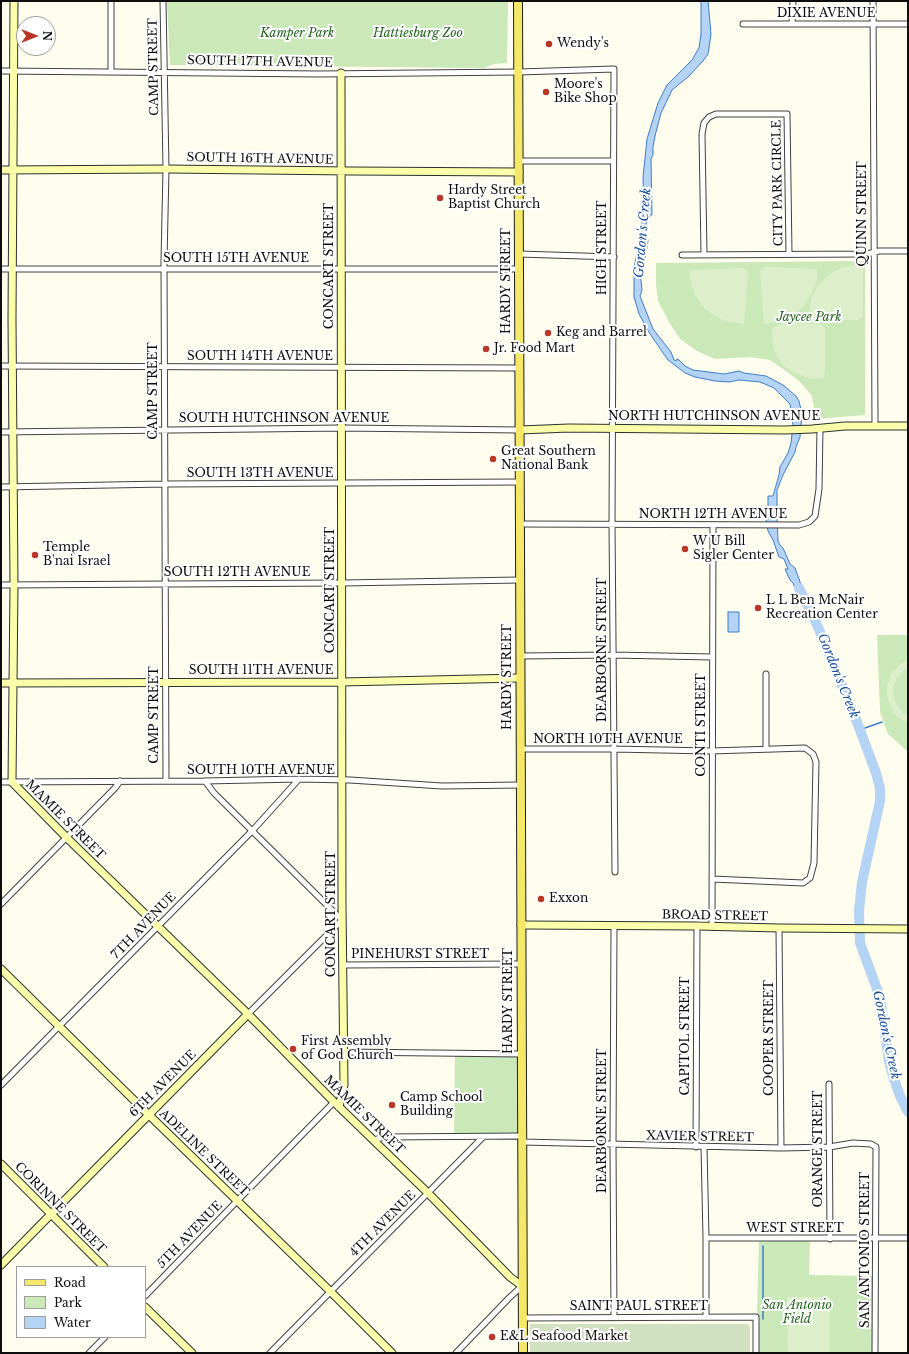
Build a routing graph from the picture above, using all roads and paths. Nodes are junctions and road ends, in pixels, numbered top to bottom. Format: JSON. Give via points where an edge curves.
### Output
{"nodes":[{"id":1,"x":14,"y":1,"type":"edge"},
{"id":2,"x":111,"y":1,"type":"edge"},
{"id":3,"x":163,"y":1,"type":"edge"},
{"id":4,"x":518,"y":1,"type":"edge"},
{"id":5,"x":792,"y":1,"type":"edge"},
{"id":6,"x":873,"y":1,"type":"edge"},
{"id":7,"x":743,"y":24,"type":"dead end"},
{"id":8,"x":792,"y":24,"type":"junction"},
{"id":9,"x":873,"y":24,"type":"junction"},
{"id":10,"x":908,"y":24,"type":"edge"},
{"id":11,"x":614,"y":69,"type":"joint"},
{"id":12,"x":1,"y":71,"type":"edge"},
{"id":13,"x":14,"y":71,"type":"junction"},
{"id":14,"x":111,"y":71,"type":"junction"},
{"id":15,"x":163,"y":71,"type":"junction"},
{"id":16,"x":518,"y":72,"type":"junction"},
{"id":17,"x":341,"y":73,"type":"junction"},
{"id":18,"x":519,"y":161,"type":"junction"},
{"id":19,"x":613,"y":161,"type":"junction"},
{"id":20,"x":166,"y":169,"type":"junction"},
{"id":21,"x":1,"y":170,"type":"edge"},
{"id":22,"x":12,"y":170,"type":"junction"},
{"id":23,"x":340,"y":171,"type":"junction"},
{"id":24,"x":519,"y":172,"type":"junction"},
{"id":25,"x":908,"y":251,"type":"edge"},
{"id":26,"x":873,"y":252,"type":"junction"},
{"id":27,"x":519,"y":254,"type":"junction"},
{"id":28,"x":704,"y":254,"type":"junction"},
{"id":29,"x":789,"y":254,"type":"junction"},
{"id":30,"x":682,"y":255,"type":"dead end"},
{"id":31,"x":614,"y":257,"type":"junction"},
{"id":32,"x":164,"y":268,"type":"junction"},
{"id":33,"x":1,"y":269,"type":"edge"},
{"id":34,"x":12,"y":269,"type":"junction"},
{"id":35,"x":519,"y":269,"type":"junction"},
{"id":36,"x":342,"y":270,"type":"junction"},
{"id":37,"x":1,"y":366,"type":"edge"},
{"id":38,"x":12,"y":366,"type":"junction"},
{"id":39,"x":164,"y":367,"type":"junction"},
{"id":40,"x":341,"y":367,"type":"junction"},
{"id":41,"x":520,"y":368,"type":"junction"},
{"id":42,"x":875,"y":426,"type":"junction"},
{"id":43,"x":908,"y":426,"type":"edge"},
{"id":44,"x":342,"y":428,"type":"junction"},
{"id":45,"x":613,"y":428,"type":"junction"},
{"id":46,"x":820,"y":428,"type":"junction"},
{"id":47,"x":164,"y":430,"type":"junction"},
{"id":48,"x":520,"y":430,"type":"junction"},
{"id":49,"x":1,"y":432,"type":"edge"},
{"id":50,"x":12,"y":432,"type":"junction"},
{"id":51,"x":520,"y":482,"type":"junction"},
{"id":52,"x":342,"y":483,"type":"junction"},
{"id":53,"x":165,"y":484,"type":"junction"},
{"id":54,"x":1,"y":487,"type":"edge"},
{"id":55,"x":13,"y":487,"type":"junction"},
{"id":56,"x":520,"y":524,"type":"junction"},
{"id":57,"x":612,"y":525,"type":"junction"},
{"id":58,"x":713,"y":525,"type":"junction"},
{"id":59,"x":520,"y":580,"type":"junction"},
{"id":60,"x":165,"y":583,"type":"junction"},
{"id":61,"x":342,"y":583,"type":"junction"},
{"id":62,"x":1,"y":585,"type":"edge"},
{"id":63,"x":14,"y":585,"type":"junction"},
{"id":64,"x":613,"y":655,"type":"junction"},
{"id":65,"x":520,"y":656,"type":"junction"},
{"id":66,"x":712,"y":657,"type":"junction"},
{"id":67,"x":766,"y":674,"type":"dead end"},
{"id":68,"x":520,"y":678,"type":"junction"},
{"id":69,"x":165,"y":682,"type":"junction"},
{"id":70,"x":342,"y":682,"type":"junction"},
{"id":71,"x":1,"y":683,"type":"edge"},
{"id":72,"x":13,"y":683,"type":"junction"},
{"id":73,"x":521,"y":749,"type":"junction"},
{"id":74,"x":613,"y":749,"type":"junction"},
{"id":75,"x":766,"y":749,"type":"junction"},
{"id":76,"x":712,"y":750,"type":"junction"},
{"id":77,"x":299,"y":779,"type":"junction"},
{"id":78,"x":120,"y":781,"type":"junction"},
{"id":79,"x":166,"y":781,"type":"junction"},
{"id":80,"x":206,"y":781,"type":"junction"},
{"id":81,"x":343,"y":781,"type":"junction"},
{"id":82,"x":1,"y":782,"type":"edge"},
{"id":83,"x":12,"y":782,"type":"junction"},
{"id":84,"x":521,"y":785,"type":"junction"},
{"id":85,"x":253,"y":830,"type":"junction"},
{"id":86,"x":66,"y":837,"type":"junction"},
{"id":87,"x":615,"y":872,"type":"dead end"},
{"id":88,"x":712,"y":879,"type":"junction"},
{"id":89,"x":1,"y":904,"type":"edge"},
{"id":90,"x":342,"y":920,"type":"junction"},
{"id":91,"x":521,"y":925,"type":"junction"},
{"id":92,"x":614,"y":925,"type":"junction"},
{"id":93,"x":158,"y":926,"type":"junction"},
{"id":94,"x":697,"y":926,"type":"junction"},
{"id":95,"x":712,"y":926,"type":"junction"},
{"id":96,"x":779,"y":928,"type":"junction"},
{"id":97,"x":908,"y":930,"type":"edge"},
{"id":98,"x":521,"y":964,"type":"junction"},
{"id":99,"x":343,"y":965,"type":"junction"},
{"id":100,"x":1,"y":969,"type":"edge"},
{"id":101,"x":248,"y":1014,"type":"junction"},
{"id":102,"x":59,"y":1026,"type":"junction"},
{"id":103,"x":344,"y":1052,"type":"junction"},
{"id":104,"x":522,"y":1054,"type":"junction"},
{"id":105,"x":829,"y":1084,"type":"dead end"},
{"id":106,"x":1,"y":1085,"type":"edge"},
{"id":107,"x":337,"y":1104,"type":"junction"},
{"id":108,"x":148,"y":1114,"type":"junction"},
{"id":109,"x":483,"y":1137,"type":"junction"},
{"id":110,"x":522,"y":1139,"type":"junction"},
{"id":111,"x":374,"y":1140,"type":"junction"},
{"id":112,"x":613,"y":1145,"type":"junction"},
{"id":113,"x":696,"y":1147,"type":"junction"},
{"id":114,"x":704,"y":1147,"type":"junction"},
{"id":115,"x":829,"y":1147,"type":"junction"},
{"id":116,"x":780,"y":1148,"type":"junction"},
{"id":117,"x":876,"y":1148,"type":"joint"},
{"id":118,"x":1,"y":1164,"type":"edge"},
{"id":119,"x":428,"y":1193,"type":"junction"},
{"id":120,"x":237,"y":1201,"type":"junction"},
{"id":121,"x":51,"y":1214,"type":"junction"},
{"id":122,"x":706,"y":1238,"type":"junction"},
{"id":123,"x":876,"y":1238,"type":"junction"},
{"id":124,"x":908,"y":1238,"type":"edge"},
{"id":125,"x":830,"y":1239,"type":"junction"},
{"id":126,"x":1,"y":1265,"type":"edge"},
{"id":127,"x":103,"y":1266,"type":"edge"},
{"id":128,"x":522,"y":1286,"type":"junction"},
{"id":129,"x":330,"y":1291,"type":"junction"},
{"id":130,"x":146,"y":1295,"type":"edge"},
{"id":131,"x":146,"y":1308,"type":"edge"},
{"id":132,"x":614,"y":1317,"type":"junction"},
{"id":133,"x":706,"y":1317,"type":"junction"},
{"id":134,"x":522,"y":1318,"type":"junction"},
{"id":135,"x":104,"y":1338,"type":"edge"},
{"id":136,"x":89,"y":1353,"type":"edge"},
{"id":137,"x":192,"y":1353,"type":"edge"},
{"id":138,"x":270,"y":1353,"type":"edge"},
{"id":139,"x":392,"y":1353,"type":"edge"},
{"id":140,"x":456,"y":1353,"type":"edge"},
{"id":141,"x":522,"y":1353,"type":"edge"},
{"id":142,"x":756,"y":1353,"type":"edge"},
{"id":143,"x":875,"y":1353,"type":"edge"}],
"edges":[{"from":1,"to":13,"type":"street","name":"MAMIE STREET"},
{"from":2,"to":14,"type":"street"},
{"from":3,"to":15,"type":"street","name":"CAMP STREET"},
{"from":4,"to":16,"type":"main road","name":"HARDY STREET"},
{"from":5,"to":8,"type":"street"},
{"from":6,"to":9,"type":"street","name":"QUINN STREET"},
{"from":7,"to":8,"type":"street","name":"DIXIE AVENUE"},
{"from":8,"to":9,"type":"street","name":"DIXIE AVENUE"},
{"from":9,"to":10,"type":"street","name":"DIXIE AVENUE"},
{"from":9,"to":26,"type":"street","name":"QUINN STREET"},
{"from":11,"to":16,"type":"street","name":"SOUTH 17TH AVENUE"},
{"from":11,"to":19,"type":"street","name":"HIGH STREET"},
{"from":12,"to":13,"type":"street","name":"SOUTH 17TH AVENUE"},
{"from":13,"to":14,"type":"street","name":"SOUTH 17TH AVENUE"},
{"from":13,"to":22,"type":"street","name":"MAMIE STREET"},
{"from":14,"to":15,"type":"street","name":"SOUTH 17TH AVENUE"},
{"from":15,"to":17,"type":"street","name":"SOUTH 17TH AVENUE"},
{"from":15,"to":20,"type":"street","name":"CAMP STREET"},
{"from":16,"to":17,"type":"street","name":"SOUTH 17TH AVENUE"},
{"from":16,"to":18,"type":"main road","name":"HARDY STREET"},
{"from":17,"to":23,"type":"street","name":"CONCART STREET"},
{"from":18,"to":19,"type":"street"},
{"from":18,"to":24,"type":"main road","name":"HARDY STREET"},
{"from":19,"to":31,"type":"street","name":"HIGH STREET"},
{"from":20,"to":22,"type":"street","name":"SOUTH 16TH AVENUE"},
{"from":20,"to":23,"type":"street","name":"SOUTH 16TH AVENUE"},
{"from":20,"to":32,"type":"street","name":"CAMP STREET"},
{"from":21,"to":22,"type":"street","name":"SOUTH 16TH AVENUE"},
{"from":22,"to":34,"type":"street","name":"MAMIE STREET"},
{"from":23,"to":24,"type":"street","name":"SOUTH 16TH AVENUE"},
{"from":23,"to":36,"type":"street","name":"CONCART STREET"},
{"from":24,"to":27,"type":"main road","name":"HARDY STREET"},
{"from":25,"to":26,"type":"street"},
{"from":26,"to":29,"type":"street"},
{"from":26,"to":42,"type":"street","name":"QUINN STREET"},
{"from":27,"to":31,"type":"street"},
{"from":27,"to":35,"type":"main road","name":"HARDY STREET"},
{"from":28,"to":29,"type":"street"},
{"from":28,"to":29,"type":"street","name":"CITY PARK CIRCLE","via":[[704,123],[716,114],[787,114]]},
{"from":28,"to":30,"type":"street"},
{"from":31,"to":45,"type":"street","name":"HIGH STREET"},
{"from":32,"to":34,"type":"street","name":"SOUTH 15TH AVENUE"},
{"from":32,"to":36,"type":"street","name":"SOUTH 15TH AVENUE"},
{"from":32,"to":39,"type":"street","name":"CAMP STREET"},
{"from":33,"to":34,"type":"street","name":"SOUTH 15TH AVENUE"},
{"from":34,"to":38,"type":"street","name":"MAMIE STREET"},
{"from":35,"to":36,"type":"street","name":"SOUTH 15TH AVENUE"},
{"from":35,"to":41,"type":"main road","name":"HARDY STREET"},
{"from":36,"to":40,"type":"street","name":"CONCART STREET"},
{"from":37,"to":38,"type":"street","name":"SOUTH 14TH AVENUE"},
{"from":38,"to":39,"type":"street","name":"SOUTH 14TH AVENUE"},
{"from":38,"to":50,"type":"street","name":"MAMIE STREET"},
{"from":39,"to":40,"type":"street","name":"SOUTH 14TH AVENUE"},
{"from":39,"to":47,"type":"street","name":"CAMP STREET"},
{"from":40,"to":41,"type":"street","name":"SOUTH 14TH AVENUE"},
{"from":40,"to":44,"type":"street","name":"CONCART STREET"},
{"from":41,"to":48,"type":"main road","name":"HARDY STREET"},
{"from":42,"to":43,"type":"street","name":"NORTH HUTCHINSON AVENUE"},
{"from":42,"to":46,"type":"street","name":"NORTH HUTCHINSON AVENUE"},
{"from":44,"to":47,"type":"street","name":"SOUTH HUTCHINSON AVENUE"},
{"from":44,"to":48,"type":"street","name":"SOUTH HUTCHINSON AVENUE"},
{"from":44,"to":52,"type":"street","name":"CONCART STREET"},
{"from":45,"to":46,"type":"street","name":"NORTH HUTCHINSON AVENUE"},
{"from":45,"to":48,"type":"street","name":"NORTH HUTCHINSON AVENUE"},
{"from":45,"to":57,"type":"street","name":"DEARBORNE STREET"},
{"from":46,"to":58,"type":"street","name":"NORTH 12TH AVENUE","via":[[820,472],[815,516],[809,522],[799,525]]},
{"from":47,"to":50,"type":"street","name":"SOUTH HUTCHINSON AVENUE"},
{"from":47,"to":53,"type":"street","name":"CAMP STREET"},
{"from":48,"to":51,"type":"main road","name":"HARDY STREET"},
{"from":49,"to":50,"type":"street","name":"SOUTH HUTCHINSON AVENUE"},
{"from":50,"to":55,"type":"street","name":"MAMIE STREET"},
{"from":51,"to":52,"type":"street","name":"SOUTH 13TH AVENUE"},
{"from":51,"to":56,"type":"main road","name":"HARDY STREET"},
{"from":52,"to":53,"type":"street","name":"SOUTH 13TH AVENUE"},
{"from":52,"to":61,"type":"street","name":"CONCART STREET"},
{"from":53,"to":55,"type":"street","name":"SOUTH 13TH AVENUE"},
{"from":53,"to":60,"type":"street","name":"CAMP STREET"},
{"from":54,"to":55,"type":"street","name":"SOUTH 13TH AVENUE"},
{"from":55,"to":63,"type":"street","name":"MAMIE STREET"},
{"from":56,"to":57,"type":"street","name":"NORTH 12TH AVENUE"},
{"from":56,"to":59,"type":"main road","name":"HARDY STREET"},
{"from":57,"to":58,"type":"street","name":"NORTH 12TH AVENUE"},
{"from":57,"to":64,"type":"street","name":"DEARBORNE STREET"},
{"from":58,"to":66,"type":"street","name":"CONTI STREET"},
{"from":59,"to":61,"type":"street","name":"SOUTH 12TH AVENUE"},
{"from":59,"to":65,"type":"main road","name":"HARDY STREET"},
{"from":60,"to":61,"type":"street","name":"SOUTH 12TH AVENUE"},
{"from":60,"to":63,"type":"street","name":"SOUTH 12TH AVENUE"},
{"from":60,"to":69,"type":"street","name":"CAMP STREET"},
{"from":61,"to":70,"type":"street","name":"CONCART STREET"},
{"from":62,"to":63,"type":"street","name":"SOUTH 12TH AVENUE"},
{"from":63,"to":72,"type":"street","name":"MAMIE STREET"},
{"from":64,"to":65,"type":"street"},
{"from":64,"to":66,"type":"street"},
{"from":64,"to":74,"type":"street","name":"DEARBORNE STREET"},
{"from":65,"to":68,"type":"main road","name":"HARDY STREET"},
{"from":66,"to":76,"type":"street","name":"CONTI STREET"},
{"from":67,"to":75,"type":"street"},
{"from":68,"to":70,"type":"street","name":"SOUTH 11TH AVENUE"},
{"from":68,"to":73,"type":"main road","name":"HARDY STREET"},
{"from":69,"to":70,"type":"street","name":"SOUTH 11TH AVENUE"},
{"from":69,"to":72,"type":"street","name":"SOUTH 11TH AVENUE"},
{"from":69,"to":79,"type":"street","name":"CAMP STREET"},
{"from":70,"to":81,"type":"street","name":"CONCART STREET"},
{"from":71,"to":72,"type":"street","name":"SOUTH 11TH AVENUE"},
{"from":72,"to":83,"type":"street","name":"MAMIE STREET"},
{"from":73,"to":74,"type":"street","name":"NORTH 10TH AVENUE"},
{"from":73,"to":84,"type":"main road","name":"HARDY STREET"},
{"from":74,"to":76,"type":"street","name":"NORTH 10TH AVENUE"},
{"from":74,"to":87,"type":"street","name":"DEARBORNE STREET"},
{"from":75,"to":76,"type":"street","name":"NORTH 10TH AVENUE"},
{"from":75,"to":88,"type":"street","name":"NORTH 10TH AVENUE","via":[[805,748],[813,754],[816,762],[814,864],[810,878],[803,882]]},
{"from":76,"to":88,"type":"street","name":"CONTI STREET"},
{"from":77,"to":80,"type":"street","name":"SOUTH 10TH AVENUE"},
{"from":77,"to":81,"type":"street","name":"SOUTH 10TH AVENUE"},
{"from":77,"to":85,"type":"street","name":"7TH AVENUE"},
{"from":78,"to":79,"type":"street","name":"SOUTH 10TH AVENUE"},
{"from":78,"to":83,"type":"street","name":"SOUTH 10TH AVENUE"},
{"from":78,"to":86,"type":"street"},
{"from":79,"to":80,"type":"street","name":"SOUTH 10TH AVENUE"},
{"from":80,"to":85,"type":"street","via":[[214,793]]},
{"from":81,"to":84,"type":"street","name":"SOUTH 10TH AVENUE","via":[[442,786]]},
{"from":81,"to":90,"type":"street","name":"CONCART STREET"},
{"from":82,"to":83,"type":"street","name":"SOUTH 10TH AVENUE"},
{"from":83,"to":86,"type":"street","name":"MAMIE STREET"},
{"from":84,"to":91,"type":"main road","name":"HARDY STREET"},
{"from":85,"to":90,"type":"street"},
{"from":85,"to":93,"type":"street","name":"7TH AVENUE"},
{"from":86,"to":89,"type":"street"},
{"from":86,"to":93,"type":"street","name":"MAMIE STREET"},
{"from":88,"to":95,"type":"street","name":"CONTI STREET"},
{"from":90,"to":99,"type":"street","name":"CONCART STREET"},
{"from":90,"to":101,"type":"street","name":"6TH AVENUE"},
{"from":91,"to":92,"type":"street","name":"BROAD STREET"},
{"from":91,"to":98,"type":"main road","name":"HARDY STREET"},
{"from":92,"to":94,"type":"street","name":"BROAD STREET"},
{"from":92,"to":112,"type":"street","name":"DEARBORNE STREET"},
{"from":93,"to":101,"type":"street","name":"MAMIE STREET"},
{"from":93,"to":102,"type":"street","name":"7TH AVENUE"},
{"from":94,"to":95,"type":"street","name":"BROAD STREET"},
{"from":94,"to":113,"type":"street","name":"CAPITOL STREET"},
{"from":95,"to":96,"type":"street","name":"BROAD STREET"},
{"from":96,"to":97,"type":"street","name":"BROAD STREET"},
{"from":96,"to":116,"type":"street","name":"COOPER STREET"},
{"from":98,"to":99,"type":"street","name":"PINEHURST STREET"},
{"from":98,"to":104,"type":"main road","name":"HARDY STREET"},
{"from":99,"to":103,"type":"street","name":"CONCART STREET"},
{"from":100,"to":102,"type":"street","name":"ADELINE STREET"},
{"from":101,"to":107,"type":"street","name":"MAMIE STREET"},
{"from":101,"to":108,"type":"street","name":"6TH AVENUE"},
{"from":102,"to":106,"type":"street","name":"7TH AVENUE"},
{"from":102,"to":108,"type":"street","name":"ADELINE STREET"},
{"from":103,"to":104,"type":"street"},
{"from":103,"to":107,"type":"street","name":"CONCART STREET","via":[[344,1085]]},
{"from":104,"to":110,"type":"main road","name":"HARDY STREET"},
{"from":105,"to":115,"type":"street","name":"ORANGE STREET"},
{"from":107,"to":111,"type":"street","name":"MAMIE STREET"},
{"from":107,"to":120,"type":"street","name":"5TH AVENUE"},
{"from":108,"to":120,"type":"street","name":"ADELINE STREET"},
{"from":108,"to":121,"type":"street","name":"6TH AVENUE"},
{"from":109,"to":110,"type":"street"},
{"from":109,"to":111,"type":"street","via":[[384,1137]]},
{"from":109,"to":119,"type":"street","name":"4TH AVENUE"},
{"from":110,"to":112,"type":"street","name":"XAVIER STREET"},
{"from":110,"to":128,"type":"main road","name":"HARDY STREET"},
{"from":111,"to":119,"type":"street","name":"MAMIE STREET"},
{"from":112,"to":113,"type":"street","name":"XAVIER STREET"},
{"from":112,"to":132,"type":"street","name":"DEARBORNE STREET"},
{"from":113,"to":114,"type":"street","name":"XAVIER STREET"},
{"from":114,"to":116,"type":"street","name":"XAVIER STREET"},
{"from":114,"to":122,"type":"street"},
{"from":115,"to":116,"type":"street","name":"XAVIER STREET"},
{"from":115,"to":117,"type":"street","name":"XAVIER STREET","via":[[854,1143],[871,1144]]},
{"from":115,"to":125,"type":"street","name":"ORANGE STREET"},
{"from":117,"to":123,"type":"street","name":"SAN ANTONIO STREET"},
{"from":118,"to":121,"type":"street","name":"CORINNE STREET"},
{"from":119,"to":128,"type":"street","name":"MAMIE STREET","via":[[510,1277]]},
{"from":119,"to":129,"type":"street","name":"4TH AVENUE"},
{"from":120,"to":129,"type":"street","name":"ADELINE STREET"},
{"from":120,"to":130,"type":"street","name":"5TH AVENUE"},
{"from":121,"to":126,"type":"street","name":"6TH AVENUE"},
{"from":121,"to":127,"type":"street","name":"CORINNE STREET"},
{"from":122,"to":125,"type":"street","name":"WEST STREET"},
{"from":122,"to":133,"type":"street"},
{"from":123,"to":124,"type":"street","name":"WEST STREET"},
{"from":123,"to":125,"type":"street","name":"WEST STREET"},
{"from":123,"to":143,"type":"street","name":"SAN ANTONIO STREET"},
{"from":128,"to":134,"type":"main road","name":"HARDY STREET"},
{"from":128,"to":140,"type":"street"},
{"from":129,"to":138,"type":"street","name":"4TH AVENUE"},
{"from":129,"to":139,"type":"street","name":"ADELINE STREET"},
{"from":131,"to":137,"type":"street"},
{"from":132,"to":133,"type":"street","name":"SAINT PAUL STREET"},
{"from":132,"to":134,"type":"street","name":"SAINT PAUL STREET"},
{"from":133,"to":142,"type":"street","name":"SAINT PAUL STREET","via":[[756,1317]]},
{"from":134,"to":141,"type":"main road","name":"HARDY STREET"},
{"from":135,"to":136,"type":"street"}]}
